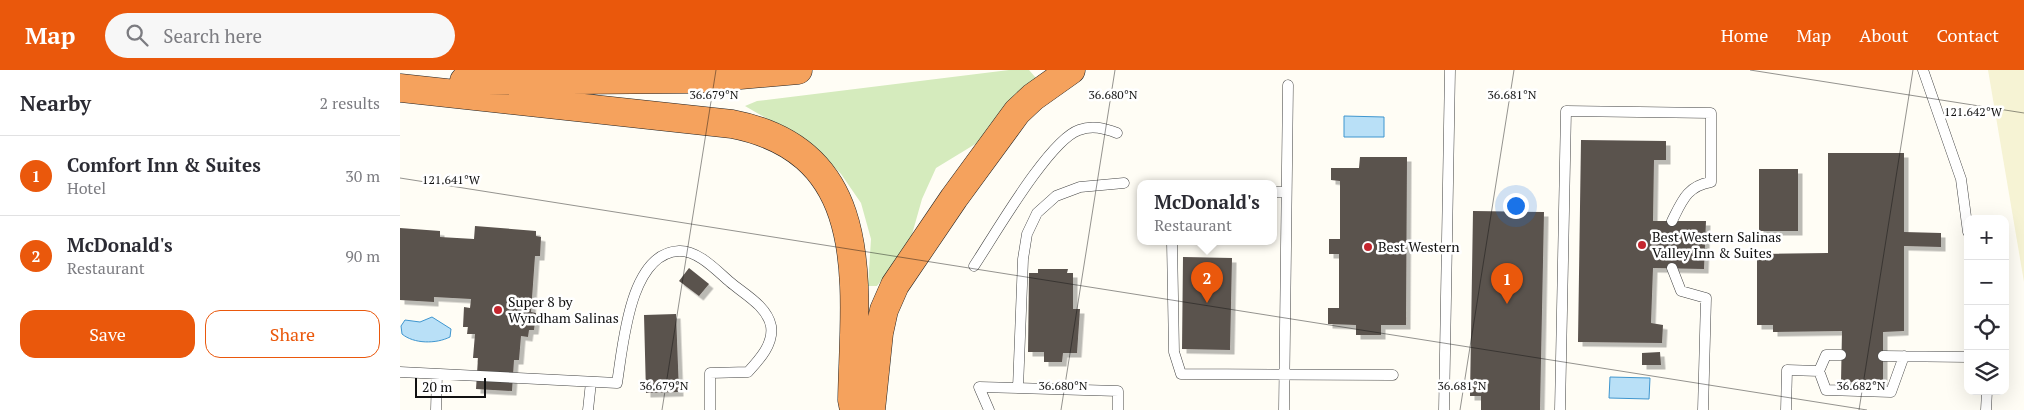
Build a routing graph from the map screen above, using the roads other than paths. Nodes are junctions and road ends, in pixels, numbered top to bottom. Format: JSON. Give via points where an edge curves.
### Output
{"nodes":[{"id":1,"x":798,"y":70,"type":"edge"},
{"id":2,"x":1071,"y":70,"type":"edge"},
{"id":3,"x":1450,"y":70,"type":"edge"},
{"id":4,"x":1923,"y":70,"type":"edge"},
{"id":5,"x":400,"y":80,"type":"edge"},
{"id":6,"x":1288,"y":84,"type":"dead end"},
{"id":7,"x":400,"y":88,"type":"edge"},
{"id":8,"x":1117,"y":133,"type":"dead end"},
{"id":9,"x":1124,"y":183,"type":"dead end"},
{"id":10,"x":1277,"y":192,"type":"edge"},
{"id":11,"x":1286,"y":192,"type":"junction"},
{"id":12,"x":1966,"y":215,"type":"edge"},
{"id":13,"x":1672,"y":221,"type":"dead end"},
{"id":14,"x":1172,"y":245,"type":"edge"},
{"id":15,"x":974,"y":266,"type":"dead end"},
{"id":16,"x":1672,"y":268,"type":"dead end"},
{"id":17,"x":1842,"y":355,"type":"dead end"},
{"id":18,"x":1883,"y":356,"type":"dead end"},
{"id":19,"x":1904,"y":356,"type":"junction"},
{"id":20,"x":1964,"y":357,"type":"edge"},
{"id":21,"x":1819,"y":371,"type":"junction"},
{"id":22,"x":400,"y":372,"type":"edge"},
{"id":23,"x":437,"y":374,"type":"junction"},
{"id":24,"x":1284,"y":375,"type":"junction"},
{"id":25,"x":1393,"y":375,"type":"dead end"},
{"id":26,"x":591,"y":382,"type":"junction"},
{"id":27,"x":1018,"y":388,"type":"junction"},
{"id":28,"x":1987,"y":395,"type":"edge"},
{"id":29,"x":436,"y":410,"type":"edge"},
{"id":30,"x":588,"y":410,"type":"edge"},
{"id":31,"x":710,"y":410,"type":"edge"},
{"id":32,"x":854,"y":410,"type":"edge"},
{"id":33,"x":872,"y":410,"type":"edge"},
{"id":34,"x":989,"y":410,"type":"edge"},
{"id":35,"x":1118,"y":410,"type":"edge"},
{"id":36,"x":1284,"y":410,"type":"edge"},
{"id":37,"x":1444,"y":410,"type":"edge"},
{"id":38,"x":1560,"y":410,"type":"edge"},
{"id":39,"x":1703,"y":410,"type":"edge"},
{"id":40,"x":1786,"y":410,"type":"edge"},
{"id":41,"x":1986,"y":410,"type":"edge"}],
"edges":[{"from":1,"to":5,"type":"highway","via":[[695,79]]},
{"from":2,"to":33,"type":"highway","via":[[1039,91],[1017,112],[895,285],[884,310],[879,333]]},
{"from":3,"to":37,"type":"lane"},
{"from":4,"to":12,"type":"lane","via":[[1961,179]]},
{"from":6,"to":11,"type":"lane"},
{"from":7,"to":32,"type":"highway","via":[[732,124],[773,136],[796,150],[818,170],[838,199],[848,230],[853,266]]},
{"from":8,"to":15,"type":"lane","via":[[1089,127],[1064,138],[1043,162]]},
{"from":9,"to":27,"type":"lane","via":[[1080,187],[1056,196],[1037,213],[1027,234],[1023,258]]},
{"from":10,"to":11,"type":"lane"},
{"from":11,"to":24,"type":"lane"},
{"from":13,"to":38,"type":"lane","via":[[1684,198],[1698,184],[1711,182],[1710,113],[1566,111]]},
{"from":14,"to":24,"type":"lane","via":[[1174,352],[1181,374]]},
{"from":16,"to":39,"type":"lane","via":[[1681,291],[1706,298]]},
{"from":17,"to":21,"type":"lane","via":[[1826,355]]},
{"from":18,"to":19,"type":"lane"},
{"from":19,"to":20,"type":"lane"},
{"from":19,"to":21,"type":"lane","via":[[1891,392],[1826,390]]},
{"from":21,"to":40,"type":"lane","via":[[1787,370]]},
{"from":22,"to":23,"type":"lane"},
{"from":23,"to":26,"type":"lane"},
{"from":23,"to":29,"type":"lane"},
{"from":24,"to":25,"type":"lane"},
{"from":24,"to":36,"type":"lane"},
{"from":26,"to":30,"type":"lane"},
{"from":26,"to":31,"type":"lane","via":[[617,383],[630,304],[641,278],[660,257],[680,250],[700,257],[766,311],[771,327],[765,353],[748,372],[710,373]]},
{"from":27,"to":34,"type":"lane","via":[[979,387]]},
{"from":27,"to":35,"type":"lane","via":[[1118,391]]},
{"from":28,"to":41,"type":"lane"}]}
